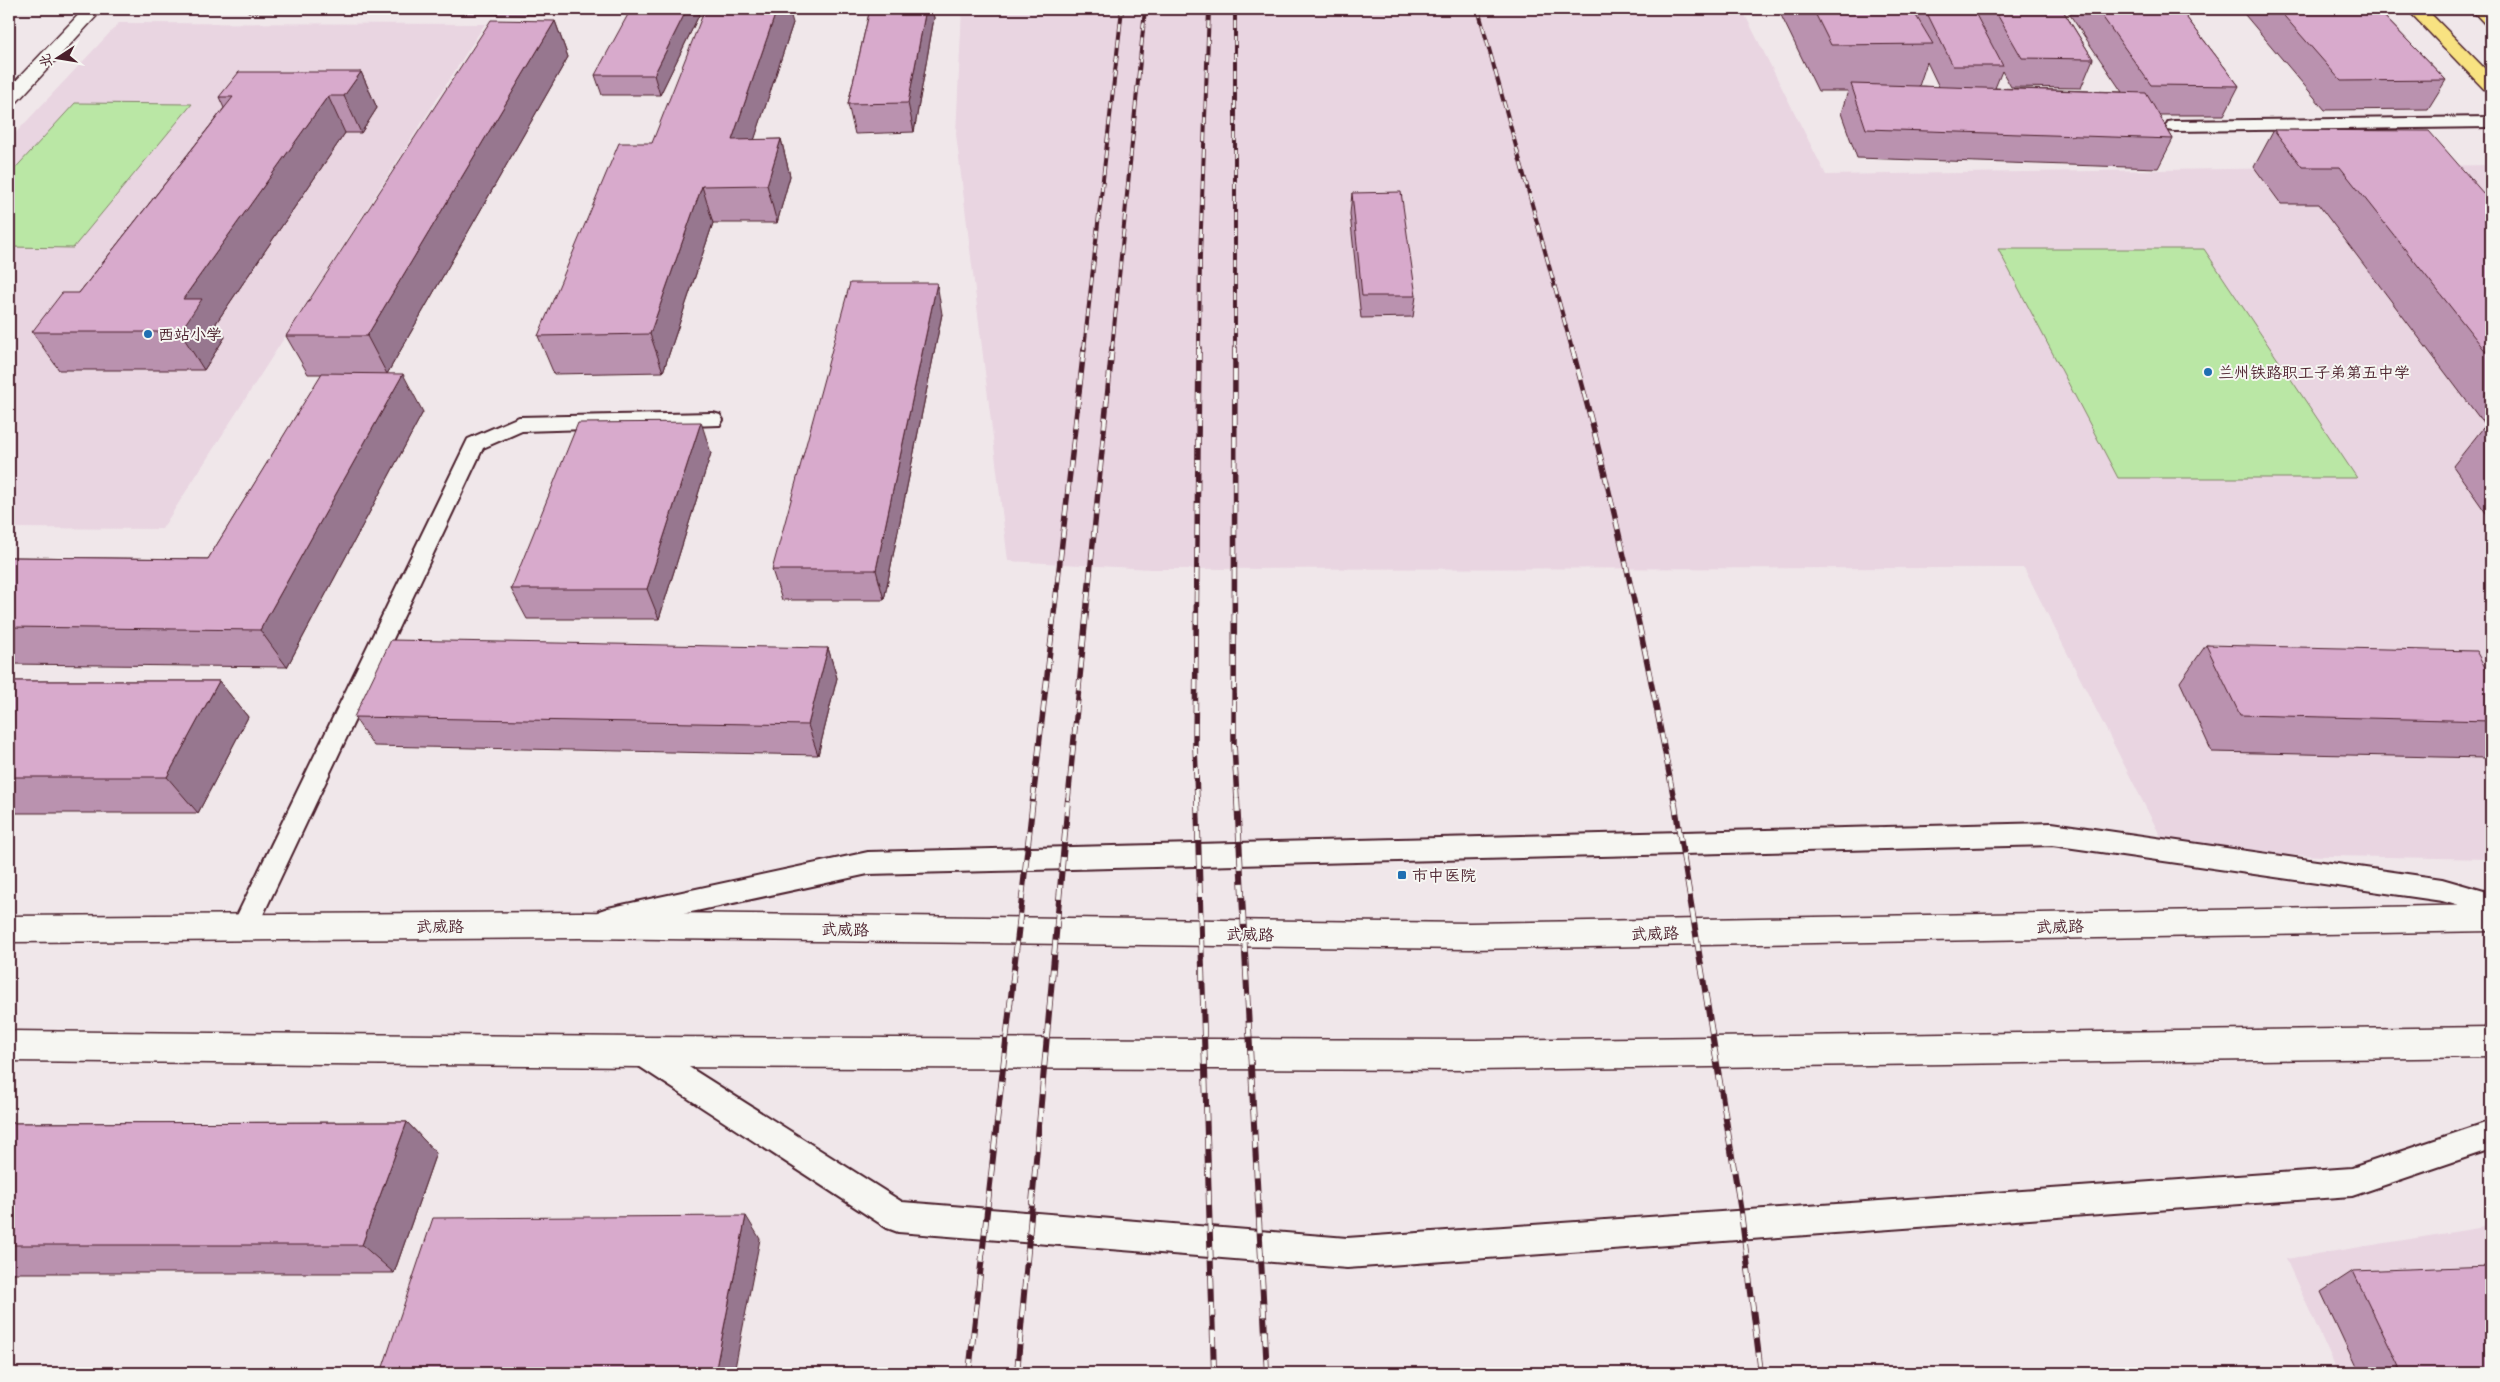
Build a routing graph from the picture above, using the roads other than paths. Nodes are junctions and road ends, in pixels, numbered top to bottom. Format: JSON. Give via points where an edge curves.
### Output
{"nodes":[{"id":1,"x":94,"y":9,"type":"edge"},
{"id":2,"x":2416,"y":9,"type":"edge"},
{"id":3,"x":2480,"y":9,"type":"edge"},
{"id":4,"x":2491,"y":20,"type":"edge"},
{"id":5,"x":2491,"y":85,"type":"edge"},
{"id":6,"x":9,"y":98,"type":"edge"},
{"id":7,"x":2491,"y":122,"type":"edge"},
{"id":8,"x":2174,"y":126,"type":"dead end"},
{"id":9,"x":713,"y":420,"type":"dead end"},
{"id":10,"x":2491,"y":904,"type":"edge"},
{"id":11,"x":2491,"y":918,"type":"edge"},
{"id":12,"x":580,"y":925,"type":"junction"},
{"id":13,"x":244,"y":928,"type":"junction"},
{"id":14,"x":9,"y":929,"type":"edge"},
{"id":15,"x":2491,"y":1042,"type":"edge"},
{"id":16,"x":9,"y":1046,"type":"edge"},
{"id":17,"x":641,"y":1052,"type":"junction"},
{"id":18,"x":2491,"y":1135,"type":"edge"}],
"edges":[{"from":1,"to":6,"type":"main road"},
{"from":2,"to":5,"type":"highway"},
{"from":3,"to":4,"type":"highway"},
{"from":7,"to":8,"type":"lane"},
{"from":9,"to":13,"type":"lane","via":[[519,424],[474,444]]},
{"from":10,"to":12,"type":"lane","via":[[2442,890],[2052,834],[868,863]]},
{"from":11,"to":12,"type":"main road","name":"武威路","via":[[1470,936]]},
{"from":12,"to":13,"type":"main road","name":"武威路"},
{"from":13,"to":14,"type":"main road","name":"武威路"},
{"from":15,"to":17,"type":"main road","via":[[1476,1055]]},
{"from":16,"to":17,"type":"main road"},
{"from":17,"to":18,"type":"lane","via":[[898,1216],[1347,1253],[2352,1182]]}]}
